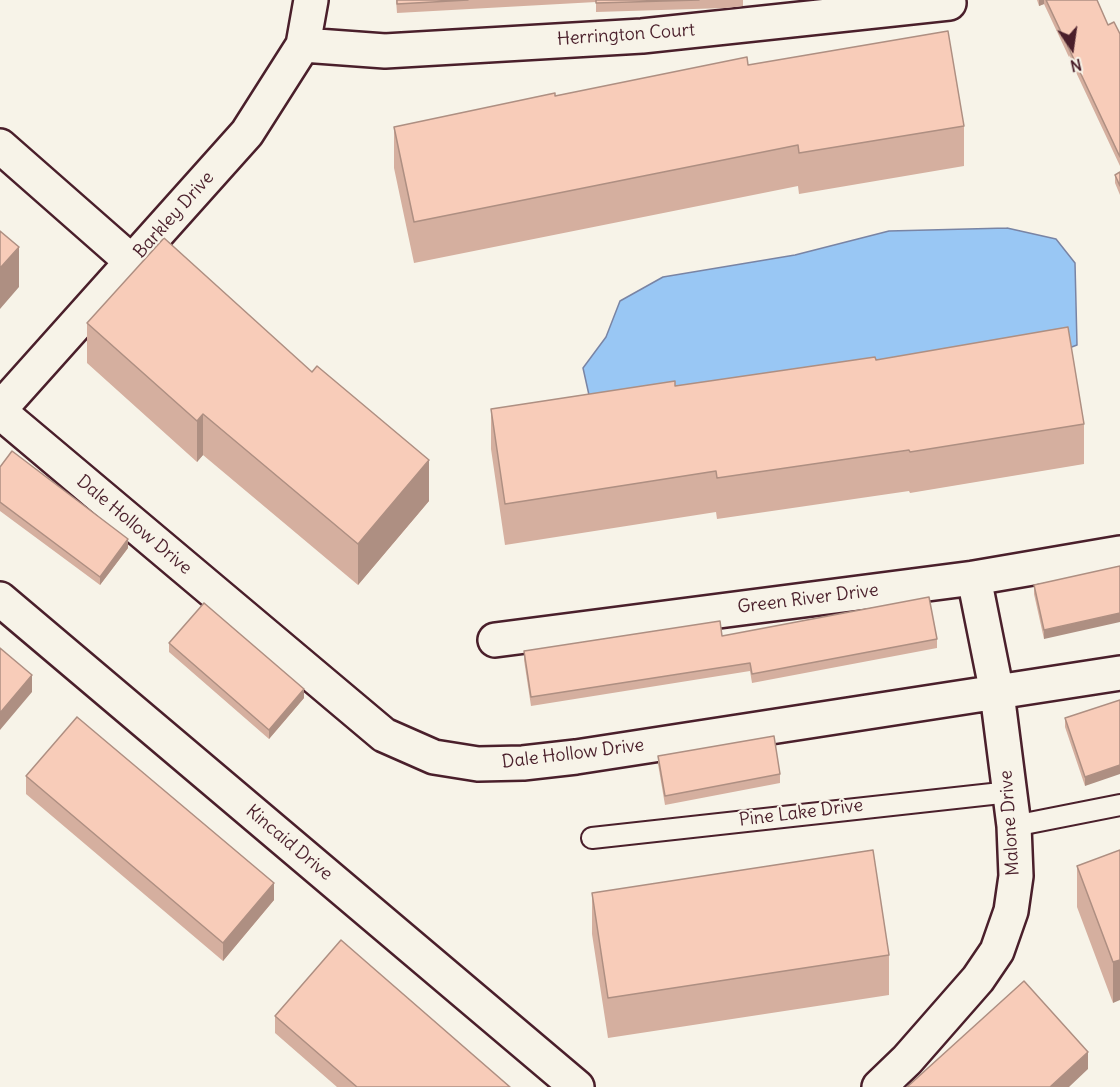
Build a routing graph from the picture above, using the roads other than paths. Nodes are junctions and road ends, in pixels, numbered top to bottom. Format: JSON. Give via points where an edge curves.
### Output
{"nodes":[{"id":1,"x":311,"y":0,"type":"edge"},
{"id":2,"x":949,"y":3,"type":"dead end"},
{"id":3,"x":303,"y":45,"type":"junction"},
{"id":4,"x":0,"y":146,"type":"edge"},
{"id":5,"x":132,"y":262,"type":"junction"},
{"id":6,"x":0,"y":410,"type":"edge"},
{"id":7,"x":1120,"y":553,"type":"edge"},
{"id":8,"x":974,"y":578,"type":"junction"},
{"id":9,"x":0,"y":599,"type":"edge"},
{"id":10,"x":495,"y":640,"type":"dead end"},
{"id":11,"x":1120,"y":673,"type":"edge"},
{"id":12,"x":997,"y":693,"type":"junction"},
{"id":13,"x":1010,"y":792,"type":"junction"},
{"id":14,"x":1120,"y":805,"type":"edge"},
{"id":15,"x":1014,"y":826,"type":"junction"},
{"id":16,"x":592,"y":838,"type":"dead end"},
{"id":17,"x":577,"y":1087,"type":"edge"},
{"id":18,"x":879,"y":1087,"type":"edge"}],
"edges":[{"from":1,"to":3,"type":"street","name":"Barkley Drive"},
{"from":2,"to":3,"type":"street","name":"Herrington Court","via":[[642,36],[385,51]]},
{"from":3,"to":5,"type":"street","name":"Barkley Drive","via":[[247,133]]},
{"from":4,"to":5,"type":"street"},
{"from":5,"to":6,"type":"street","name":"Barkley Drive"},
{"from":6,"to":12,"type":"street","name":"Dale Hollow Drive","via":[[384,735],[434,757],[478,764],[523,763]]},
{"from":7,"to":8,"type":"street","name":"Green River Drive"},
{"from":8,"to":10,"type":"street","name":"Green River Drive"},
{"from":8,"to":12,"type":"street","name":"Malone Drive"},
{"from":9,"to":17,"type":"street","name":"Kincaid Drive"},
{"from":11,"to":12,"type":"street","name":"Dale Hollow Drive"},
{"from":12,"to":13,"type":"street","name":"Malone Drive"},
{"from":13,"to":15,"type":"street","name":"Malone Drive"},
{"from":13,"to":16,"type":"lane","name":"Pine Lake Drive"},
{"from":14,"to":15,"type":"lane"},
{"from":15,"to":18,"type":"street","name":"Malone Drive","via":[[1016,876],[1011,911],[997,951],[943,1020]]}]}
